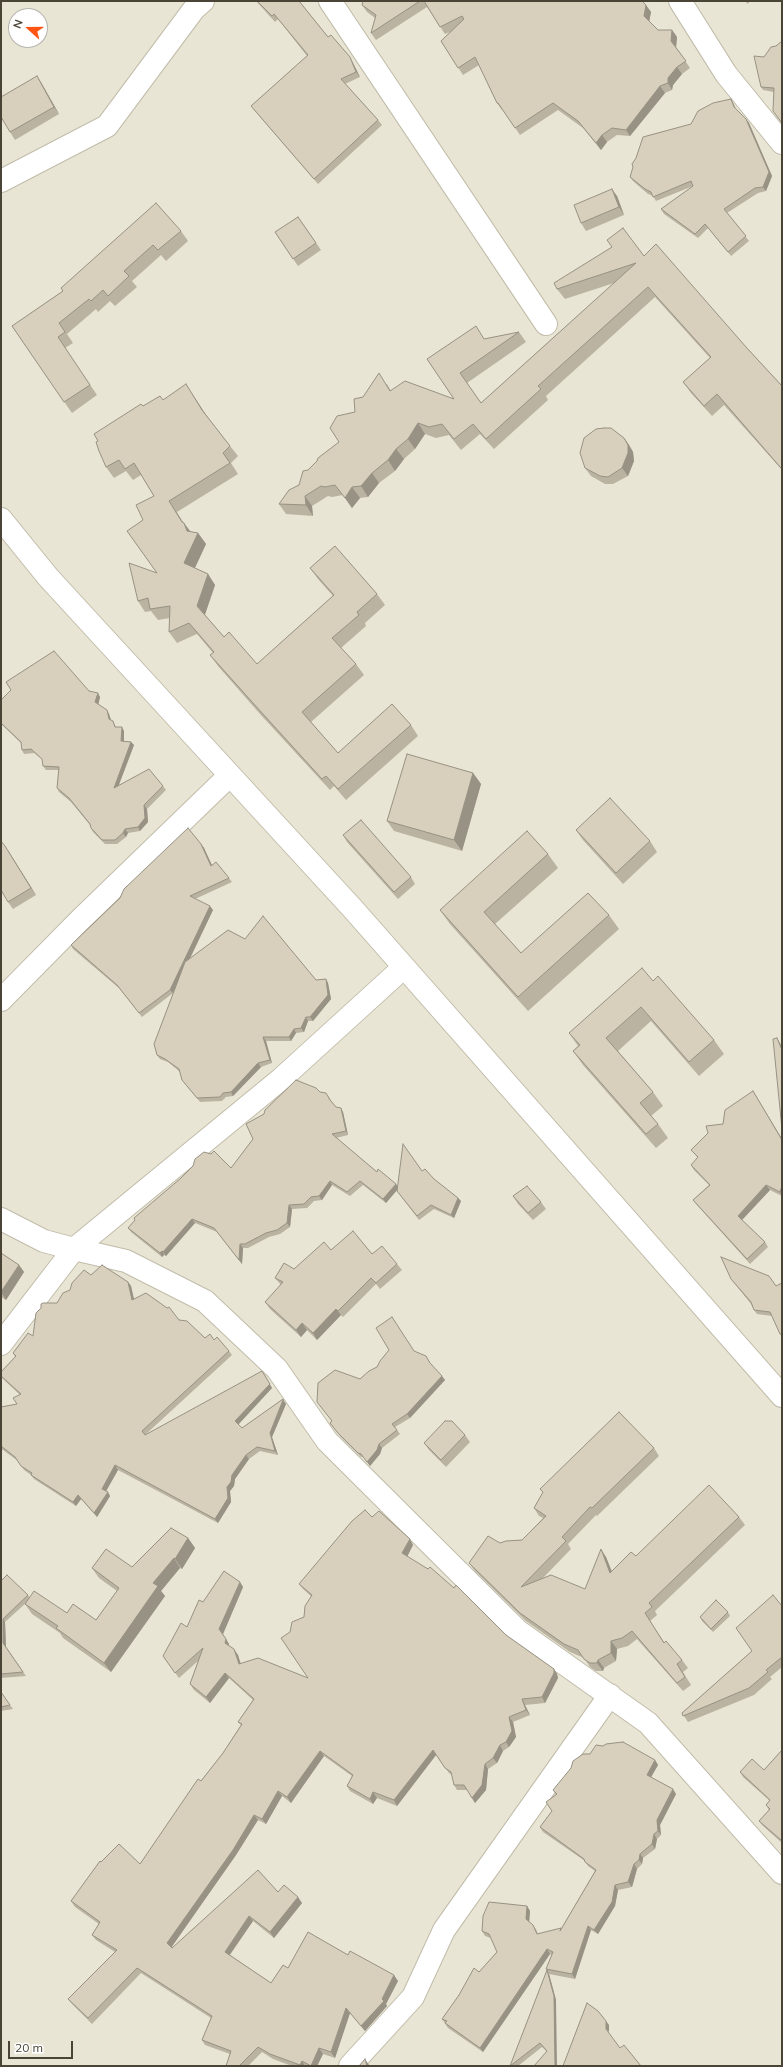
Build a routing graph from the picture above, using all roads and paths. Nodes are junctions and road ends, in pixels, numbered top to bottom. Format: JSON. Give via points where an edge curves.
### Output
{"nodes":[{"id":1,"x":203,"y":1,"type":"edge"},
{"id":2,"x":330,"y":1,"type":"edge"},
{"id":3,"x":680,"y":1,"type":"edge"},
{"id":4,"x":782,"y":143,"type":"edge"},
{"id":5,"x":1,"y":181,"type":"edge"},
{"id":6,"x":546,"y":324,"type":"dead end"},
{"id":7,"x":1,"y":520,"type":"edge"},
{"id":8,"x":230,"y":775,"type":"junction"},
{"id":9,"x":404,"y":967,"type":"junction"},
{"id":10,"x":1,"y":1000,"type":"edge"},
{"id":11,"x":1,"y":1219,"type":"edge"},
{"id":12,"x":74,"y":1249,"type":"junction"},
{"id":13,"x":1,"y":1344,"type":"edge"},
{"id":14,"x":782,"y":1396,"type":"edge"},
{"id":15,"x":610,"y":1695,"type":"junction"},
{"id":16,"x":782,"y":1873,"type":"edge"},
{"id":17,"x":350,"y":2066,"type":"edge"}],
"edges":[{"from":1,"to":5,"type":"street","via":[[194,8],[107,126]]},
{"from":2,"to":6,"type":"street"},
{"from":3,"to":4,"type":"street","via":[[726,74]]},
{"from":7,"to":8,"type":"street","via":[[48,577]]},
{"from":8,"to":9,"type":"street"},
{"from":8,"to":10,"type":"street"},
{"from":9,"to":12,"type":"street","via":[[281,1079]]},
{"from":9,"to":14,"type":"street"},
{"from":11,"to":12,"type":"street","via":[[44,1241]]},
{"from":12,"to":13,"type":"street"},
{"from":12,"to":15,"type":"street","via":[[126,1261],[205,1301],[277,1369],[327,1440],[518,1631]]},
{"from":15,"to":16,"type":"street","via":[[648,1723]]},
{"from":15,"to":17,"type":"street","via":[[444,1930],[413,1997]]}]}
